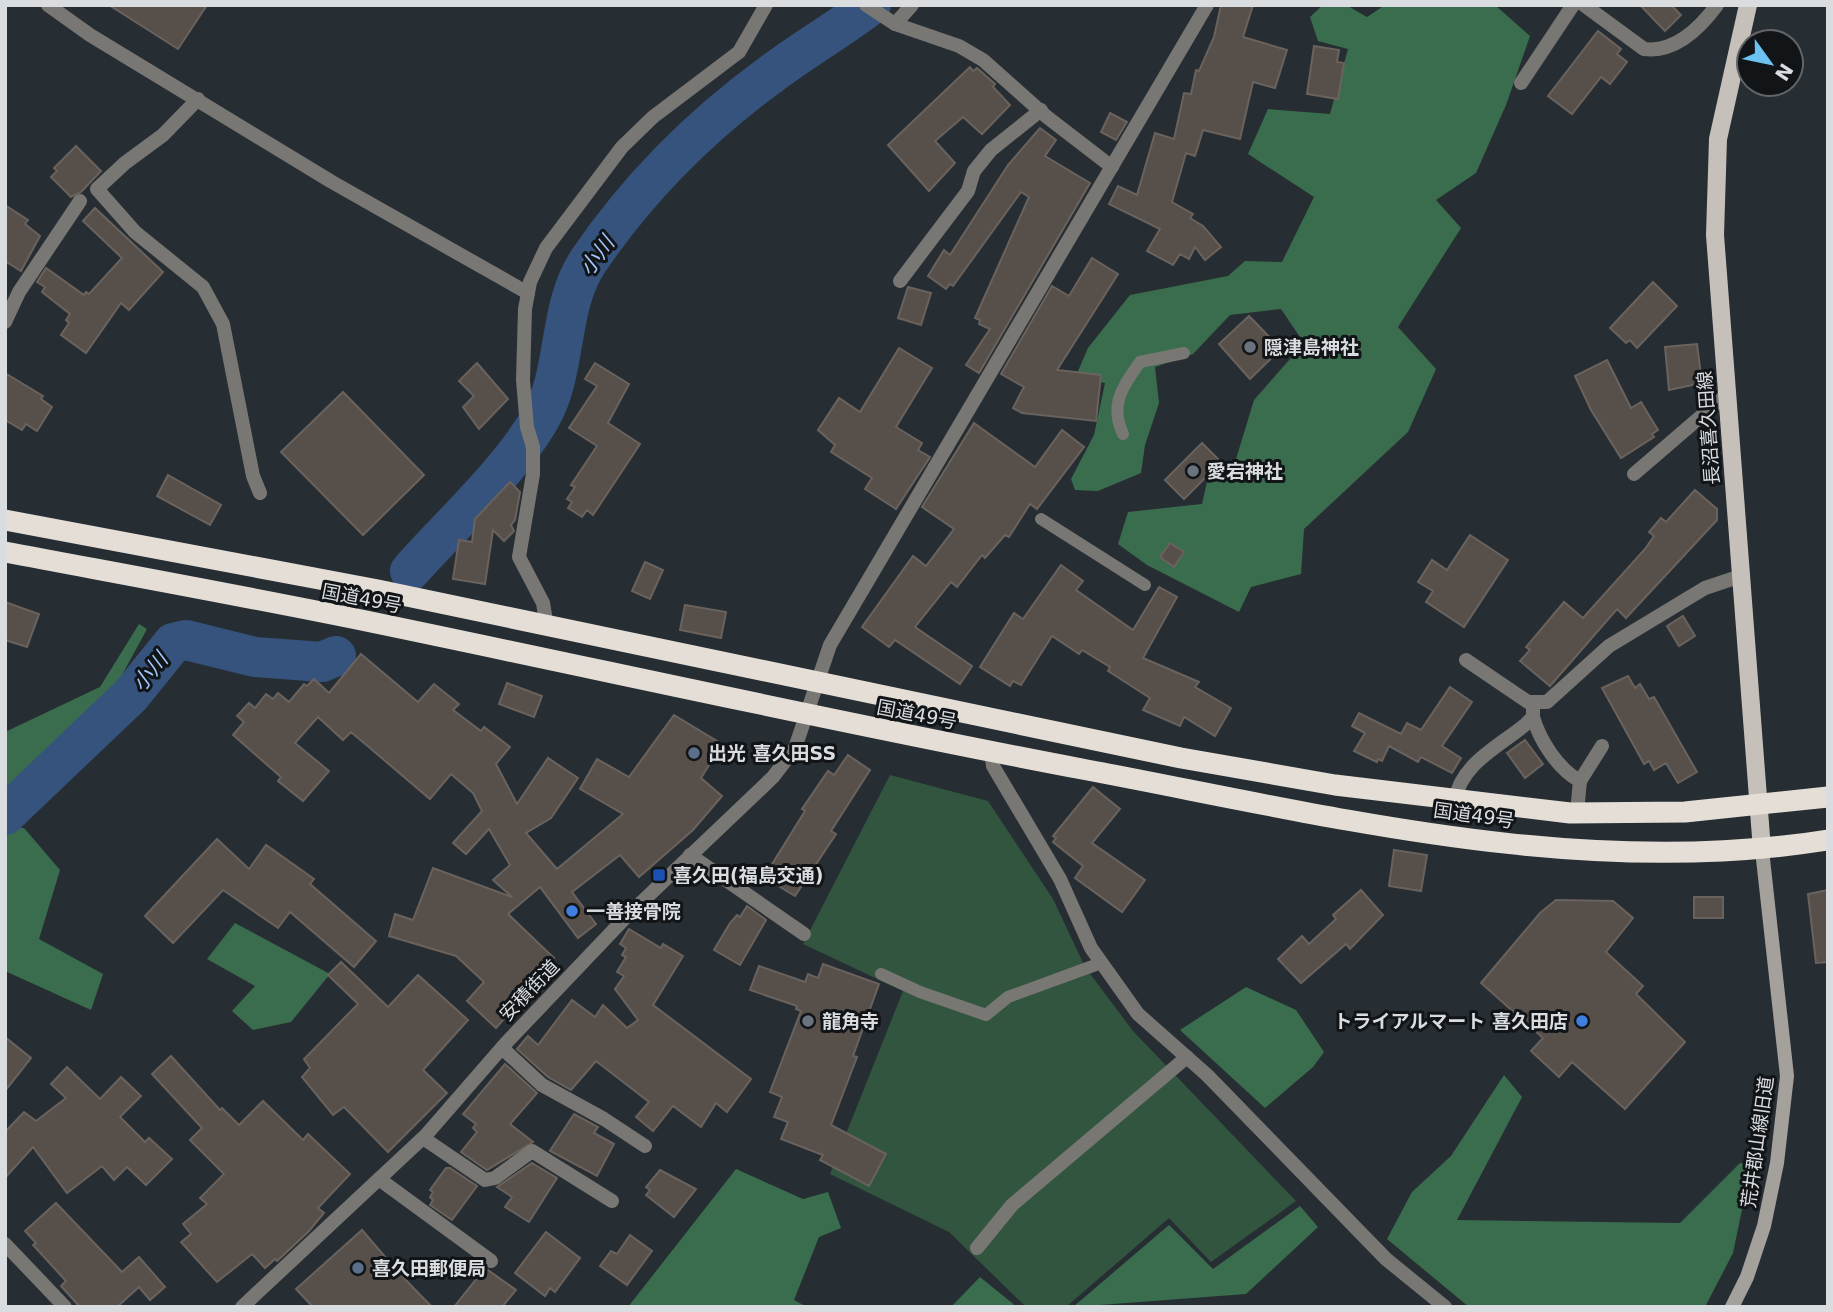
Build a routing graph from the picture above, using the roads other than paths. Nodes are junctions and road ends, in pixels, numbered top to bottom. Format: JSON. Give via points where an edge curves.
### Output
{"nodes":[{"id":1,"x":48,"y":5,"type":"edge"},
{"id":2,"x":766,"y":5,"type":"edge"},
{"id":3,"x":912,"y":5,"type":"edge"},
{"id":4,"x":1207,"y":5,"type":"edge"},
{"id":5,"x":1573,"y":5,"type":"edge"},
{"id":6,"x":1584,"y":5,"type":"edge"},
{"id":7,"x":1717,"y":5,"type":"edge"},
{"id":8,"x":1748,"y":5,"type":"edge"},
{"id":9,"x":872,"y":9,"type":"edge"},
{"id":10,"x":895,"y":24,"type":"junction"},
{"id":11,"x":1521,"y":83,"type":"dead end"},
{"id":12,"x":198,"y":99,"type":"junction"},
{"id":13,"x":1041,"y":110,"type":"junction"},
{"id":14,"x":1112,"y":167,"type":"junction"},
{"id":15,"x":80,"y":201,"type":"dead end"},
{"id":16,"x":900,"y":281,"type":"dead end"},
{"id":17,"x":528,"y":293,"type":"junction"},
{"id":18,"x":5,"y":322,"type":"edge"},
{"id":19,"x":1184,"y":353,"type":"dead end"},
{"id":20,"x":1727,"y":394,"type":"junction"},
{"id":21,"x":1123,"y":433,"type":"dead end"},
{"id":22,"x":1634,"y":474,"type":"dead end"},
{"id":23,"x":260,"y":493,"type":"dead end"},
{"id":24,"x":1041,"y":519,"type":"dead end"},
{"id":25,"x":5,"y":520,"type":"edge"},
{"id":26,"x":5,"y":552,"type":"edge"},
{"id":27,"x":1741,"y":576,"type":"junction"},
{"id":28,"x":1145,"y":585,"type":"dead end"},
{"id":29,"x":547,"y":627,"type":"junction"},
{"id":30,"x":1466,"y":660,"type":"dead end"},
{"id":31,"x":815,"y":682,"type":"junction"},
{"id":32,"x":1533,"y":710,"type":"junction"},
{"id":33,"x":808,"y":716,"type":"junction"},
{"id":34,"x":1602,"y":746,"type":"dead end"},
{"id":35,"x":991,"y":752,"type":"junction"},
{"id":36,"x":1580,"y":781,"type":"junction"},
{"id":37,"x":1828,"y":797,"type":"edge"},
{"id":38,"x":1455,"y":801,"type":"junction"},
{"id":39,"x":1758,"y":807,"type":"junction"},
{"id":40,"x":1577,"y":813,"type":"junction"},
{"id":41,"x":1828,"y":840,"type":"edge"},
{"id":42,"x":1762,"y":850,"type":"junction"},
{"id":43,"x":691,"y":855,"type":"junction"},
{"id":44,"x":804,"y":934,"type":"dead end"},
{"id":45,"x":1101,"y":962,"type":"junction"},
{"id":46,"x":881,"y":974,"type":"dead end"},
{"id":47,"x":502,"y":1048,"type":"junction"},
{"id":48,"x":1187,"y":1057,"type":"junction"},
{"id":49,"x":423,"y":1138,"type":"junction"},
{"id":50,"x":645,"y":1146,"type":"dead end"},
{"id":51,"x":379,"y":1179,"type":"junction"},
{"id":52,"x":612,"y":1201,"type":"dead end"},
{"id":53,"x":5,"y":1244,"type":"edge"},
{"id":54,"x":977,"y":1248,"type":"dead end"},
{"id":55,"x":491,"y":1261,"type":"dead end"},
{"id":56,"x":65,"y":1307,"type":"edge"},
{"id":57,"x":242,"y":1307,"type":"edge"},
{"id":58,"x":1445,"y":1307,"type":"edge"},
{"id":59,"x":1732,"y":1307,"type":"edge"}],
"edges":[{"from":1,"to":12,"type":"street"},
{"from":2,"to":17,"type":"street","via":[[739,52],[653,117],[622,147],[546,248]]},
{"from":3,"to":10,"type":"street"},
{"from":4,"to":14,"type":"street","name":"安積街道"},
{"from":5,"to":11,"type":"street"},
{"from":6,"to":7,"type":"street","via":[[1644,49],[1654,50],[1681,40]]},
{"from":8,"to":20,"type":"main road","name":"長沼喜久田線","via":[[1718,139],[1715,235]]},
{"from":9,"to":10,"type":"street"},
{"from":10,"to":13,"type":"street","via":[[959,46],[983,60]]},
{"from":12,"to":17,"type":"street","via":[[332,183]]},
{"from":12,"to":23,"type":"street","via":[[97,190],[135,232],[203,287],[223,324]]},
{"from":13,"to":14,"type":"street"},
{"from":13,"to":16,"type":"street","via":[[991,150],[974,171],[968,191]]},
{"from":14,"to":31,"type":"street","name":"安積街道","via":[[830,645]]},
{"from":15,"to":18,"type":"street","via":[[19,292]]},
{"from":17,"to":29,"type":"street","via":[[523,380],[533,474],[519,556],[543,603]]},
{"from":19,"to":21,"type":"lane","via":[[1140,362],[1116,410]]},
{"from":20,"to":22,"type":"street"},
{"from":20,"to":27,"type":"main road","name":"長沼喜久田線"},
{"from":24,"to":28,"type":"lane"},
{"from":25,"to":29,"type":"highway","name":"国道49号","via":[[378,590]]},
{"from":26,"to":33,"type":"highway","name":"国道49号","via":[[370,622]]},
{"from":27,"to":32,"type":"street","via":[[1705,588],[1609,646]]},
{"from":27,"to":39,"type":"main road","name":"長沼喜久田線"},
{"from":29,"to":31,"type":"highway","name":"国道49号"},
{"from":30,"to":32,"type":"street"},
{"from":31,"to":33,"type":"street","name":"安積街道"},
{"from":31,"to":38,"type":"highway","name":"国道49号","via":[[1181,758]]},
{"from":32,"to":36,"type":"street","via":[[1537,732],[1566,774]]},
{"from":32,"to":38,"type":"street","via":[[1470,769],[1460,781]]},
{"from":33,"to":35,"type":"highway","name":"国道49号"},
{"from":33,"to":43,"type":"street","name":"安積街道","via":[[795,748],[773,777]]},
{"from":34,"to":36,"type":"street"},
{"from":35,"to":42,"type":"highway","name":"国道49号","via":[[1333,816],[1573,852]]},
{"from":35,"to":45,"type":"street","via":[[993,766],[1060,879]]},
{"from":36,"to":40,"type":"street"},
{"from":37,"to":39,"type":"highway","name":"国道49号"},
{"from":38,"to":40,"type":"highway","name":"国道49号"},
{"from":39,"to":40,"type":"highway","name":"国道49号"},
{"from":39,"to":42,"type":"main road","name":"長沼喜久田線"},
{"from":41,"to":42,"type":"highway","name":"国道49号"},
{"from":42,"to":59,"type":"street","name":"荒井郡山線旧道","via":[[1787,1076],[1765,1226]]},
{"from":43,"to":44,"type":"street"},
{"from":43,"to":47,"type":"street","name":"安積街道","via":[[626,916]]},
{"from":45,"to":46,"type":"lane","via":[[1007,997],[986,1015]]},
{"from":45,"to":48,"type":"street","via":[[1138,1014]]},
{"from":47,"to":49,"type":"street","name":"安積街道"},
{"from":47,"to":50,"type":"street","via":[[542,1085]]},
{"from":48,"to":54,"type":"street","via":[[1012,1205]]},
{"from":48,"to":58,"type":"street","via":[[1386,1259]]},
{"from":49,"to":51,"type":"street","name":"安積街道"},
{"from":49,"to":52,"type":"street","via":[[485,1180],[532,1152]]},
{"from":51,"to":55,"type":"street"},
{"from":51,"to":57,"type":"street","name":"安積街道"},
{"from":53,"to":56,"type":"street"}]}
